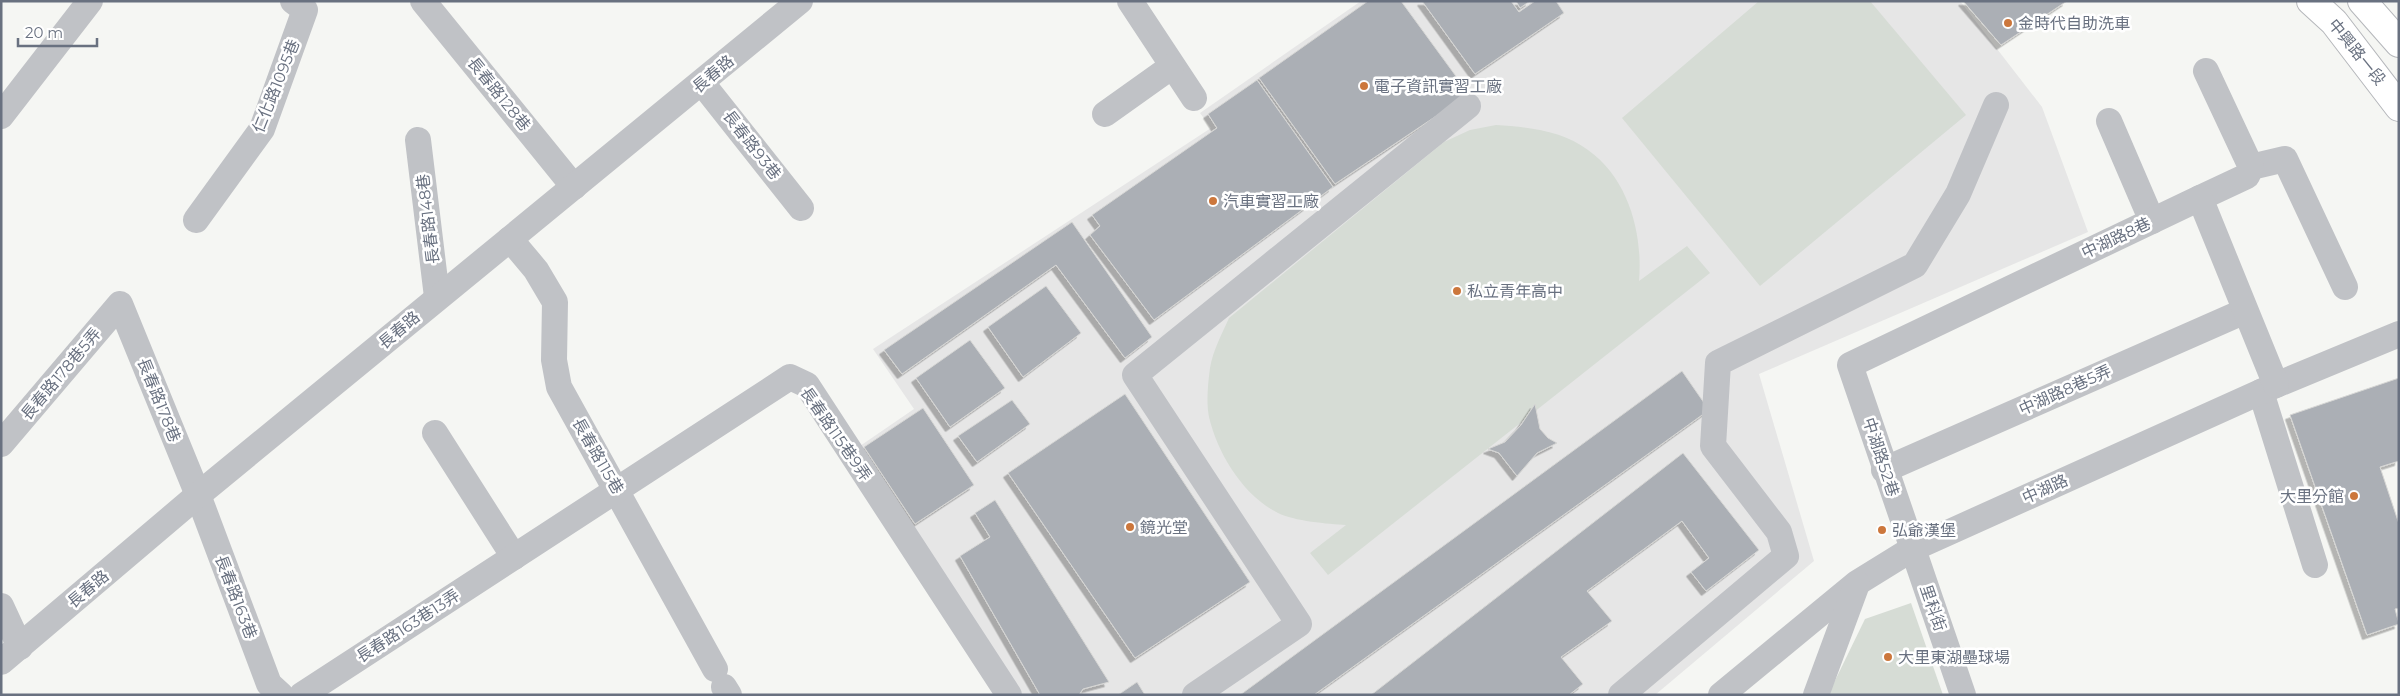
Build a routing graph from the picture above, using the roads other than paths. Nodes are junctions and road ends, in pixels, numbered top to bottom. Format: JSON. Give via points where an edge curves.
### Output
{"nodes":[{"id":1,"x":90,"y":1,"type":"edge"},
{"id":2,"x":423,"y":1,"type":"edge"},
{"id":3,"x":800,"y":1,"type":"edge"},
{"id":4,"x":1130,"y":1,"type":"edge"},
{"id":5,"x":2311,"y":1,"type":"edge"},
{"id":6,"x":2362,"y":1,"type":"edge"},
{"id":7,"x":302,"y":4,"type":"edge"},
{"id":8,"x":2399,"y":43,"type":"edge"},
{"id":9,"x":1171,"y":67,"type":"junction"},
{"id":10,"x":2206,"y":71,"type":"dead end"},
{"id":11,"x":702,"y":83,"type":"junction"},
{"id":12,"x":1194,"y":98,"type":"dead end"},
{"id":13,"x":1996,"y":105,"type":"dead end"},
{"id":14,"x":1468,"y":106,"type":"dead end"},
{"id":15,"x":2399,"y":107,"type":"edge"},
{"id":16,"x":1105,"y":114,"type":"dead end"},
{"id":17,"x":1,"y":116,"type":"edge"},
{"id":18,"x":2109,"y":121,"type":"dead end"},
{"id":19,"x":418,"y":140,"type":"dead end"},
{"id":20,"x":2251,"y":167,"type":"junction"},
{"id":21,"x":574,"y":188,"type":"junction"},
{"id":22,"x":2200,"y":198,"type":"junction"},
{"id":23,"x":801,"y":208,"type":"dead end"},
{"id":24,"x":196,"y":220,"type":"dead end"},
{"id":25,"x":2152,"y":221,"type":"junction"},
{"id":26,"x":510,"y":240,"type":"junction"},
{"id":27,"x":2345,"y":287,"type":"dead end"},
{"id":28,"x":437,"y":298,"type":"junction"},
{"id":29,"x":120,"y":304,"type":"joint"},
{"id":30,"x":2245,"y":311,"type":"junction"},
{"id":31,"x":2399,"y":334,"type":"edge"},
{"id":32,"x":1850,"y":365,"type":"joint"},
{"id":33,"x":2268,"y":389,"type":"junction"},
{"id":34,"x":434,"y":433,"type":"dead end"},
{"id":35,"x":1,"y":444,"type":"edge"},
{"id":36,"x":1884,"y":470,"type":"junction"},
{"id":37,"x":617,"y":489,"type":"junction"},
{"id":38,"x":198,"y":495,"type":"junction"},
{"id":39,"x":1912,"y":549,"type":"junction"},
{"id":40,"x":514,"y":557,"type":"junction"},
{"id":41,"x":2315,"y":565,"type":"dead end"},
{"id":42,"x":1857,"y":583,"type":"junction"},
{"id":43,"x":1,"y":606,"type":"edge"},
{"id":44,"x":11,"y":654,"type":"edge"},
{"id":45,"x":722,"y":684,"type":"edge"},
{"id":46,"x":281,"y":695,"type":"edge"},
{"id":47,"x":302,"y":695,"type":"edge"},
{"id":48,"x":1008,"y":695,"type":"edge"},
{"id":49,"x":1195,"y":695,"type":"edge"},
{"id":50,"x":1621,"y":695,"type":"edge"},
{"id":51,"x":1721,"y":695,"type":"edge"},
{"id":52,"x":1816,"y":695,"type":"edge"},
{"id":53,"x":1963,"y":695,"type":"edge"}],
"edges":[{"from":1,"to":17,"type":"street"},
{"from":2,"to":21,"type":"street","name":"長春路128巷"},
{"from":3,"to":11,"type":"street","name":"長春路"},
{"from":4,"to":9,"type":"street"},
{"from":5,"to":15,"type":"main road","name":"中興路一段","via":[[2334,22]]},
{"from":6,"to":8,"type":"main road"},
{"from":7,"to":24,"type":"street","name":"仁化路1095巷","via":[[262,129]]},
{"from":9,"to":12,"type":"street"},
{"from":9,"to":16,"type":"street"},
{"from":10,"to":20,"type":"street"},
{"from":11,"to":21,"type":"street","name":"長春路"},
{"from":11,"to":23,"type":"street","name":"長春路93巷"},
{"from":13,"to":50,"type":"street","via":[[1958,194],[1915,265],[1718,363],[1714,446],[1779,532],[1786,556]]},
{"from":14,"to":49,"type":"street","via":[[1135,375],[1299,624]]},
{"from":18,"to":25,"type":"street"},
{"from":19,"to":28,"type":"street","name":"長春路148巷"},
{"from":20,"to":22,"type":"street","name":"中湖路8巷","via":[[2247,176]]},
{"from":20,"to":27,"type":"street","via":[[2285,159]]},
{"from":21,"to":26,"type":"street","name":"長春路"},
{"from":22,"to":25,"type":"street","name":"中湖路8巷"},
{"from":22,"to":30,"type":"street"},
{"from":25,"to":32,"type":"street","name":"中湖路8巷"},
{"from":26,"to":28,"type":"street","name":"長春路"},
{"from":26,"to":37,"type":"street","name":"長春路115巷","via":[[536,270],[555,302],[554,360],[558,387]]},
{"from":28,"to":38,"type":"street","name":"長春路"},
{"from":29,"to":35,"type":"street","name":"長春路178巷5弄"},
{"from":29,"to":38,"type":"street","name":"長春路178巷"},
{"from":30,"to":33,"type":"street"},
{"from":30,"to":36,"type":"street","name":"中湖路8巷5弄"},
{"from":31,"to":33,"type":"street","name":"中湖路"},
{"from":32,"to":36,"type":"street","name":"中湖路52巷"},
{"from":33,"to":39,"type":"street","name":"中湖路"},
{"from":33,"to":41,"type":"street"},
{"from":34,"to":40,"type":"street"},
{"from":36,"to":39,"type":"street","name":"中湖路52巷"},
{"from":37,"to":40,"type":"street","name":"長春路163巷13弄"},
{"from":37,"to":45,"type":"street","name":"長春路115巷"},
{"from":37,"to":48,"type":"street","name":"長春路115巷9弄","via":[[790,377],[807,385]]},
{"from":38,"to":44,"type":"street","name":"長春路"},
{"from":38,"to":46,"type":"street","name":"長春路163巷","via":[[269,684]]},
{"from":39,"to":42,"type":"street","name":"中湖路"},
{"from":39,"to":53,"type":"street","name":"里科街"},
{"from":40,"to":47,"type":"street","name":"長春路163巷13弄"},
{"from":42,"to":51,"type":"street","name":"中湖路"},
{"from":42,"to":52,"type":"street"},
{"from":43,"to":44,"type":"street"}]}
